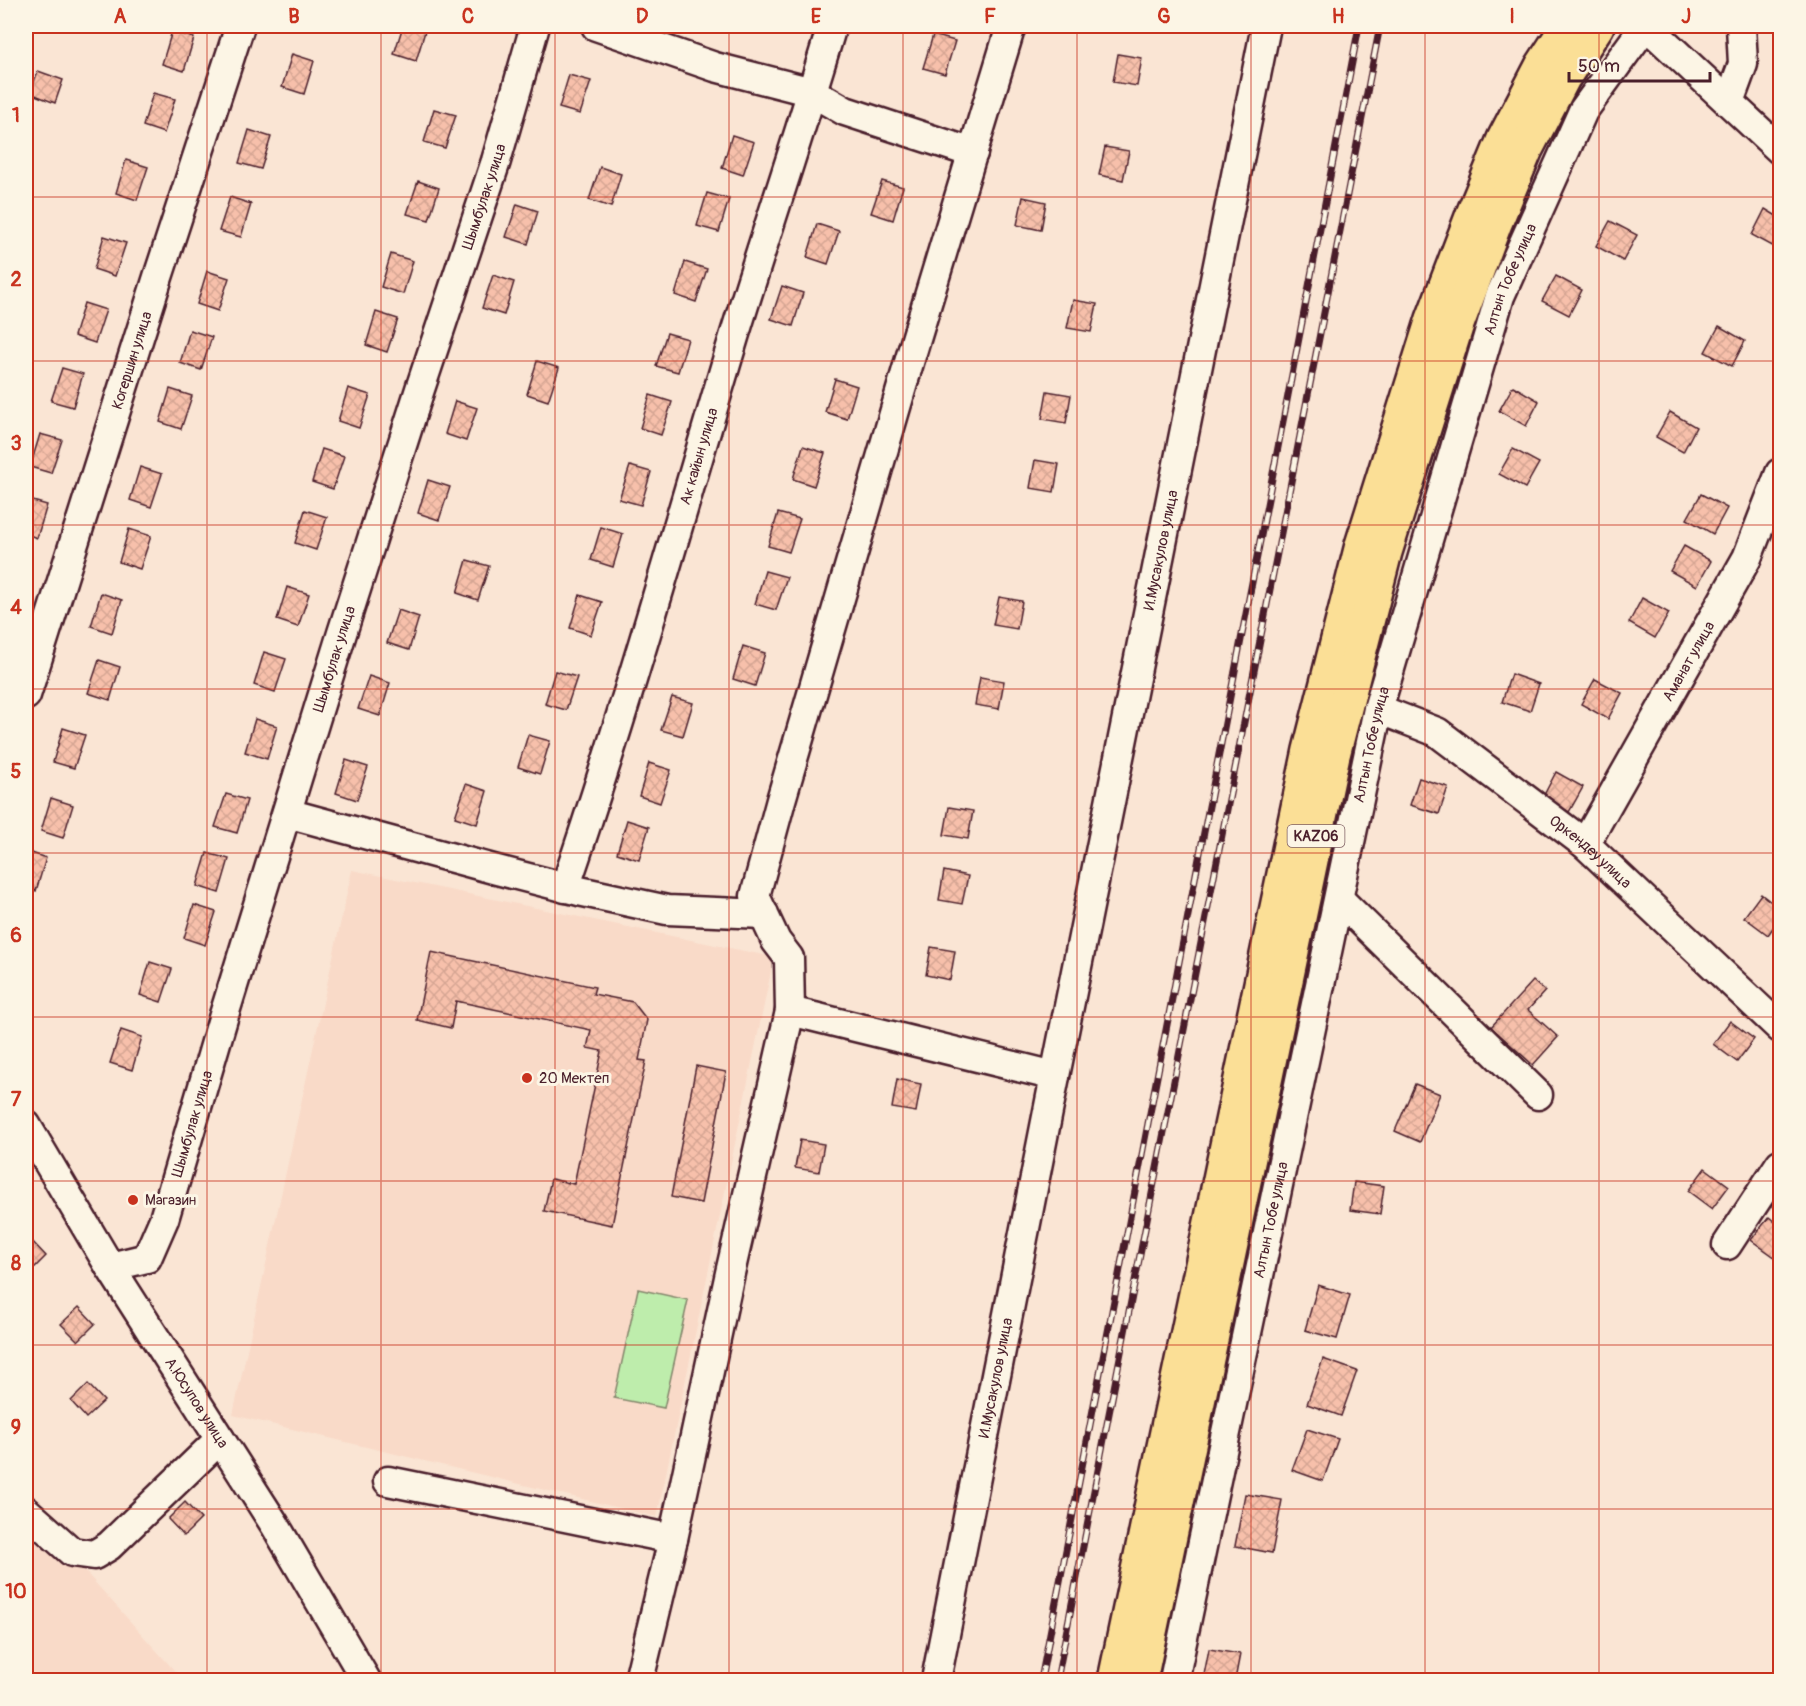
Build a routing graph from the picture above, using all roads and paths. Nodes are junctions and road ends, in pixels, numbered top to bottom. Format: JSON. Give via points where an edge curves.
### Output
{"nodes":[{"id":1,"x":240,"y":26,"type":"edge"},
{"id":2,"x":535,"y":26,"type":"edge"},
{"id":3,"x":596,"y":26,"type":"edge"},
{"id":4,"x":832,"y":26,"type":"edge"},
{"id":5,"x":1011,"y":26,"type":"edge"},
{"id":6,"x":1266,"y":26,"type":"edge"},
{"id":7,"x":1568,"y":26,"type":"edge"},
{"id":8,"x":1597,"y":26,"type":"edge"},
{"id":9,"x":1646,"y":26,"type":"edge"},
{"id":10,"x":1741,"y":26,"type":"edge"},
{"id":11,"x":812,"y":92,"type":"junction"},
{"id":12,"x":1729,"y":102,"type":"junction"},
{"id":13,"x":1780,"y":150,"type":"edge"},
{"id":14,"x":973,"y":153,"type":"junction"},
{"id":15,"x":1780,"y":473,"type":"edge"},
{"id":16,"x":26,"y":695,"type":"edge"},
{"id":17,"x":1378,"y":709,"type":"junction"},
{"id":18,"x":287,"y":813,"type":"junction"},
{"id":19,"x":1585,"y":844,"type":"junction"},
{"id":20,"x":565,"y":888,"type":"junction"},
{"id":21,"x":1339,"y":899,"type":"junction"},
{"id":22,"x":764,"y":914,"type":"junction"},
{"id":23,"x":790,"y":1011,"type":"junction"},
{"id":24,"x":1780,"y":1028,"type":"edge"},
{"id":25,"x":1055,"y":1076,"type":"junction"},
{"id":26,"x":1539,"y":1095,"type":"dead end"},
{"id":27,"x":26,"y":1125,"type":"edge"},
{"id":28,"x":1780,"y":1164,"type":"edge"},
{"id":29,"x":1727,"y":1245,"type":"dead end"},
{"id":30,"x":110,"y":1267,"type":"junction"},
{"id":31,"x":220,"y":1439,"type":"junction"},
{"id":32,"x":388,"y":1481,"type":"dead end"},
{"id":33,"x":26,"y":1511,"type":"edge"},
{"id":34,"x":673,"y":1539,"type":"junction"},
{"id":35,"x":366,"y":1680,"type":"edge"},
{"id":36,"x":639,"y":1680,"type":"edge"},
{"id":37,"x":936,"y":1680,"type":"edge"},
{"id":38,"x":1115,"y":1680,"type":"edge"},
{"id":39,"x":1140,"y":1680,"type":"edge"},
{"id":40,"x":1174,"y":1680,"type":"edge"}],
"edges":[{"from":1,"to":16,"type":"street","name":"Когершин улица"},
{"from":2,"to":18,"type":"street","name":"Шымбулак улица","via":[[496,161],[416,400]]},
{"from":3,"to":11,"type":"street","via":[[715,67]]},
{"from":4,"to":11,"type":"street","name":"Ак кайын улица"},
{"from":5,"to":14,"type":"street"},
{"from":6,"to":25,"type":"street","name":"И.Мусакулов улица"},
{"from":7,"to":38,"type":"highway","number":"KАZ06","via":[[1504,139],[1473,214],[1433,319],[1359,556],[1310,750]]},
{"from":8,"to":39,"type":"highway","number":"KАZ06","via":[[1563,78],[1531,139],[1495,223],[1456,327],[1385,552],[1333,755]]},
{"from":9,"to":12,"type":"street"},
{"from":9,"to":17,"type":"street","name":"Алтын Тобе улица","via":[[1583,111],[1500,296]]},
{"from":10,"to":12,"type":"street","via":[[1743,64]]},
{"from":11,"to":14,"type":"street","via":[[845,111]]},
{"from":11,"to":20,"type":"street","name":"Ак кайын улица"},
{"from":12,"to":13,"type":"street"},
{"from":14,"to":22,"type":"street","via":[[781,800],[755,896]]},
{"from":15,"to":19,"type":"street","name":"Аманат улица","via":[[1747,558]]},
{"from":17,"to":19,"type":"street","name":"Оркендеу улица","via":[[1437,732]]},
{"from":17,"to":21,"type":"street","name":"Алтын Тобе улица"},
{"from":18,"to":20,"type":"street"},
{"from":18,"to":30,"type":"street","name":"Шымбулак улица","via":[[164,1219],[147,1258]]},
{"from":19,"to":24,"type":"street","name":"Оркендеу улица"},
{"from":20,"to":22,"type":"street","via":[[667,910]]},
{"from":21,"to":26,"type":"street"},
{"from":21,"to":40,"type":"street","name":"Алтын Тобе улица"},
{"from":22,"to":23,"type":"street","via":[[776,941],[789,957]]},
{"from":23,"to":25,"type":"street"},
{"from":23,"to":34,"type":"street"},
{"from":25,"to":37,"type":"street","name":"И.Мусакулов улица"},
{"from":27,"to":30,"type":"street","name":"А.Юсупов улица"},
{"from":28,"to":29,"type":"street"},
{"from":30,"to":31,"type":"street","name":"А.Юсупов улица"},
{"from":31,"to":33,"type":"street","via":[[109,1546],[94,1555],[72,1552]]},
{"from":31,"to":35,"type":"street","name":"А.Юсупов улица"},
{"from":32,"to":34,"type":"street"},
{"from":34,"to":36,"type":"street"}]}
